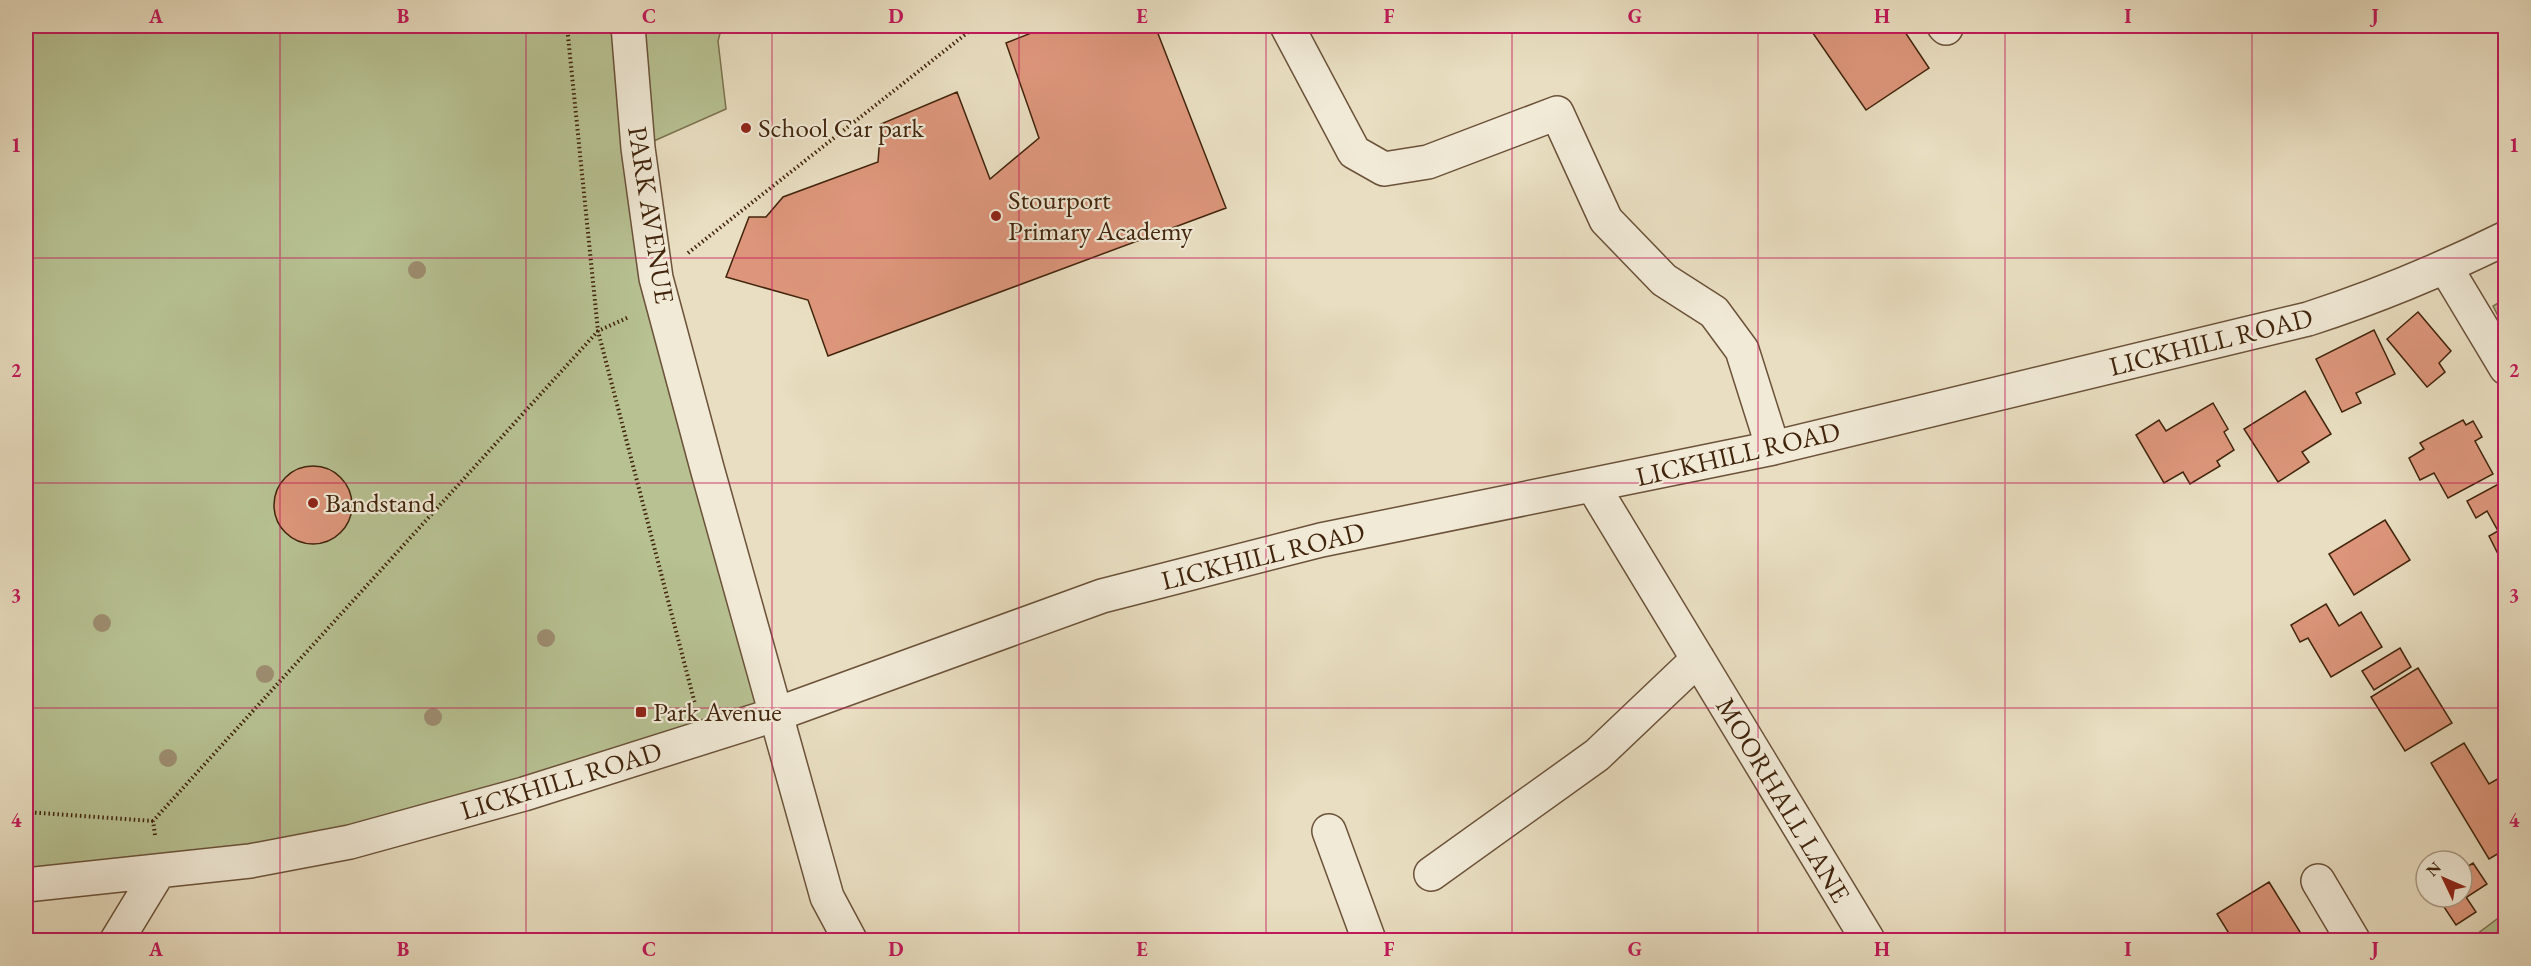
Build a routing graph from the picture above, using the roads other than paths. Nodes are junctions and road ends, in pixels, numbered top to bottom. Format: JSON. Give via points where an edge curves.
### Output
{"nodes":[{"id":1,"x":628,"y":26,"type":"edge"},
{"id":2,"x":1287,"y":26,"type":"edge"},
{"id":3,"x":2505,"y":238,"type":"edge"},
{"id":4,"x":2446,"y":268,"type":"junction"},
{"id":5,"x":2505,"y":368,"type":"edge"},
{"id":6,"x":1773,"y":448,"type":"junction"},
{"id":7,"x":1593,"y":486,"type":"junction"},
{"id":8,"x":1698,"y":659,"type":"junction"},
{"id":9,"x":777,"y":714,"type":"junction"},
{"id":10,"x":1329,"y":831,"type":"dead end"},
{"id":11,"x":159,"y":871,"type":"junction"},
{"id":12,"x":1431,"y":874,"type":"dead end"},
{"id":13,"x":2318,"y":881,"type":"dead end"},
{"id":14,"x":26,"y":885,"type":"edge"},
{"id":15,"x":117,"y":940,"type":"edge"},
{"id":16,"x":850,"y":940,"type":"edge"},
{"id":17,"x":1369,"y":940,"type":"edge"},
{"id":18,"x":1868,"y":940,"type":"edge"},
{"id":19,"x":2353,"y":940,"type":"edge"}],
"edges":[{"from":1,"to":9,"type":"street","name":"PARK AVENUE","via":[[638,148],[660,291]]},
{"from":2,"to":6,"type":"street","via":[[1354,152],[1384,170],[1428,162],[1557,113],[1606,220],[1664,280],[1714,312],[1742,350]]},
{"from":3,"to":4,"type":"street","name":"LICKHILL ROAD"},
{"from":4,"to":5,"type":"street"},
{"from":4,"to":6,"type":"street","name":"LICKHILL ROAD","via":[[2308,320]]},
{"from":6,"to":7,"type":"street","name":"LICKHILL ROAD"},
{"from":7,"to":8,"type":"street","name":"MOORHALL LANE"},
{"from":7,"to":9,"type":"street","name":"LICKHILL ROAD","via":[[1321,540],[1102,596]]},
{"from":8,"to":12,"type":"street","via":[[1597,755]]},
{"from":8,"to":18,"type":"street","name":"MOORHALL LANE"},
{"from":9,"to":11,"type":"street","name":"LICKHILL ROAD","via":[[524,794],[350,842],[250,861]]},
{"from":9,"to":16,"type":"street","name":"PARK AVENUE","via":[[827,897]]},
{"from":10,"to":17,"type":"street"},
{"from":11,"to":14,"type":"street","name":"LICKHILL ROAD"},
{"from":11,"to":15,"type":"street"},
{"from":13,"to":19,"type":"street"}]}
